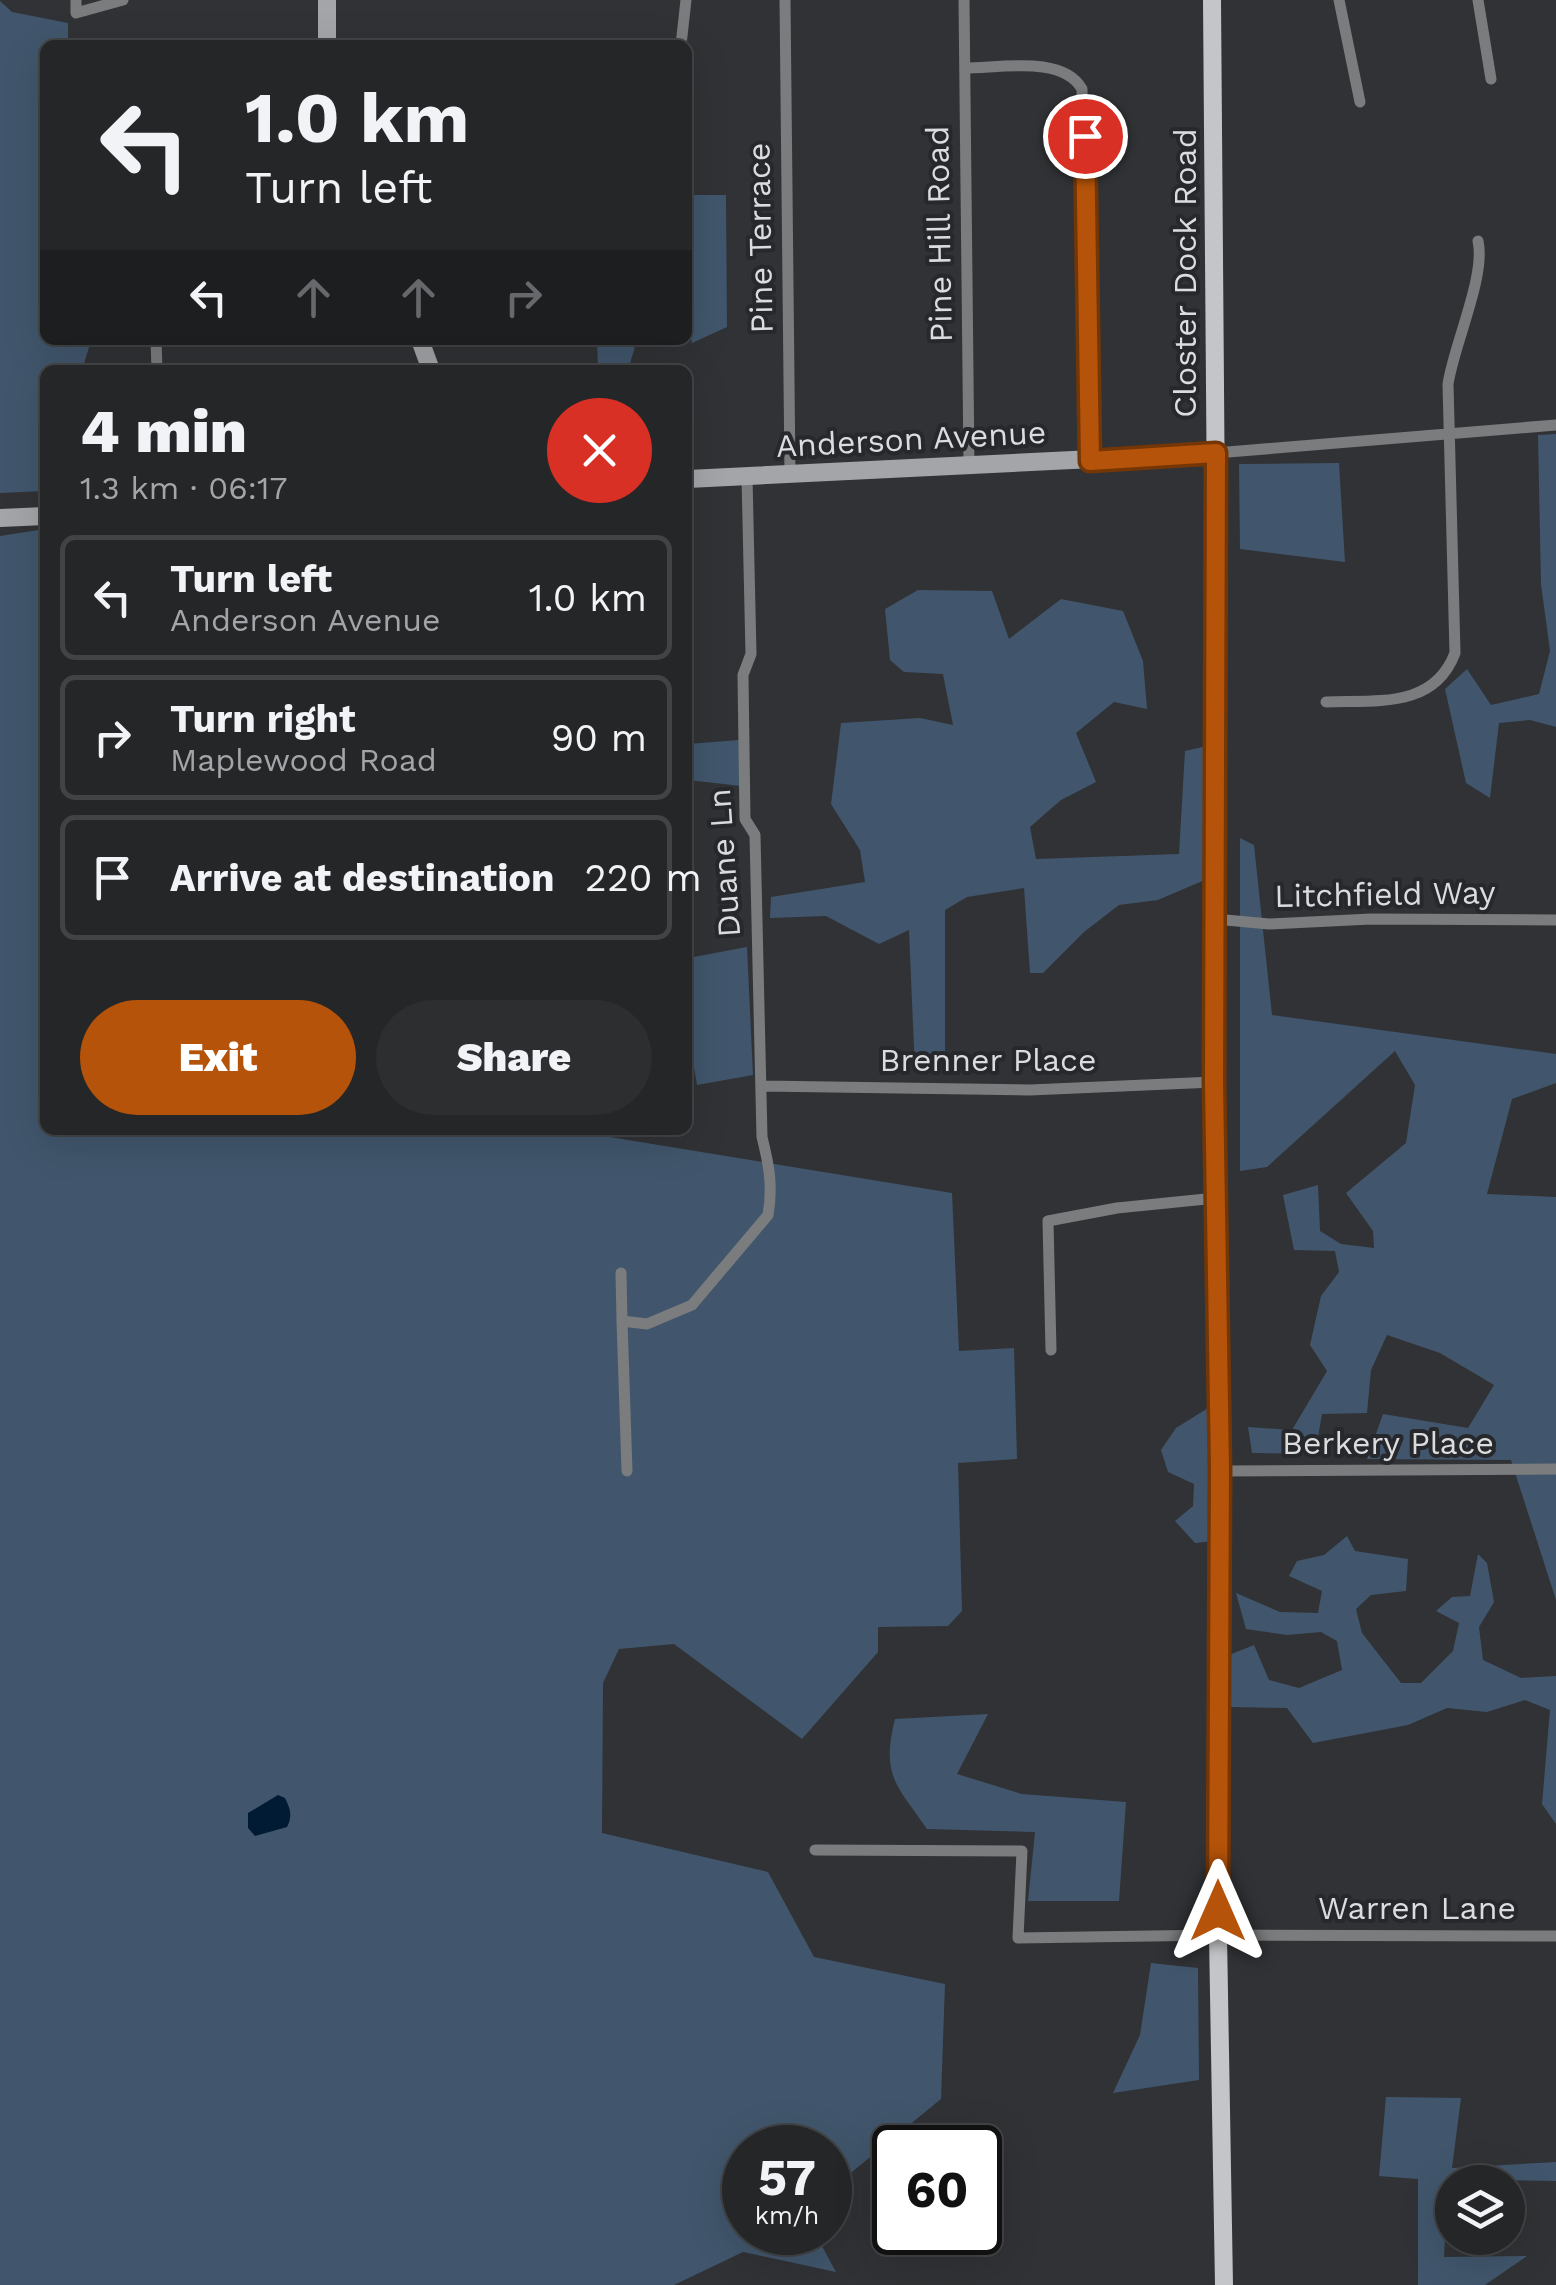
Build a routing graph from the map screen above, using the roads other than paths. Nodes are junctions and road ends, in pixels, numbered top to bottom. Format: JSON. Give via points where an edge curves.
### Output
{"nodes":[{"id":1,"x":123,"y":0,"type":"edge"},
{"id":2,"x":327,"y":0,"type":"edge"},
{"id":3,"x":686,"y":0,"type":"edge"},
{"id":4,"x":785,"y":0,"type":"edge"},
{"id":5,"x":964,"y":0,"type":"edge"},
{"id":6,"x":1212,"y":0,"type":"edge"},
{"id":7,"x":1339,"y":0,"type":"edge"},
{"id":8,"x":1478,"y":0,"type":"edge"},
{"id":9,"x":76,"y":6,"type":"edge"},
{"id":10,"x":327,"y":40,"type":"edge"},
{"id":11,"x":682,"y":40,"type":"edge"},
{"id":12,"x":965,"y":68,"type":"junction"},
{"id":13,"x":1491,"y":79,"type":"dead end"},
{"id":14,"x":1360,"y":102,"type":"dead end"},
{"id":15,"x":1478,"y":241,"type":"dead end"},
{"id":16,"x":1556,"y":425,"type":"edge"},
{"id":17,"x":1449,"y":429,"type":"junction"},
{"id":18,"x":1216,"y":453,"type":"junction"},
{"id":19,"x":1090,"y":461,"type":"junction"},
{"id":20,"x":969,"y":466,"type":"junction"},
{"id":21,"x":790,"y":475,"type":"junction"},
{"id":22,"x":746,"y":477,"type":"junction"},
{"id":23,"x":692,"y":480,"type":"edge"},
{"id":24,"x":40,"y":516,"type":"edge"},
{"id":25,"x":0,"y":518,"type":"edge"},
{"id":26,"x":1326,"y":702,"type":"dead end"},
{"id":27,"x":1215,"y":919,"type":"junction"},
{"id":28,"x":1556,"y":920,"type":"edge"},
{"id":29,"x":1214,"y":1082,"type":"junction"},
{"id":30,"x":761,"y":1086,"type":"junction"},
{"id":31,"x":1216,"y":1198,"type":"junction"},
{"id":32,"x":620,"y":1273,"type":"dead end"},
{"id":33,"x":622,"y":1320,"type":"junction"},
{"id":34,"x":1051,"y":1350,"type":"dead end"},
{"id":35,"x":1556,"y":1469,"type":"edge"},
{"id":36,"x":1220,"y":1470,"type":"junction"},
{"id":37,"x":627,"y":1471,"type":"dead end"},
{"id":38,"x":816,"y":1850,"type":"dead end"},
{"id":39,"x":1218,"y":1935,"type":"junction"},
{"id":40,"x":1556,"y":1936,"type":"edge"},
{"id":41,"x":1224,"y":2285,"type":"edge"}],
"edges":[{"from":1,"to":9,"type":"street"},
{"from":2,"to":10,"type":"main road"},
{"from":3,"to":11,"type":"street"},
{"from":4,"to":21,"type":"street","name":"Pine Terrace"},
{"from":5,"to":12,"type":"street","name":"Pine Hill Road"},
{"from":6,"to":18,"type":"main road","name":"Closter Dock Road"},
{"from":7,"to":14,"type":"street"},
{"from":8,"to":13,"type":"street"},
{"from":12,"to":19,"type":"street","via":[[1062,69],[1078,81],[1085,98]]},
{"from":12,"to":20,"type":"street","name":"Pine Hill Road"},
{"from":15,"to":17,"type":"street","via":[[1479,266],[1448,384]]},
{"from":16,"to":17,"type":"street","name":"Anderson Avenue"},
{"from":17,"to":18,"type":"street","name":"Anderson Avenue"},
{"from":17,"to":26,"type":"street","via":[[1457,641],[1451,664],[1415,696]]},
{"from":18,"to":19,"type":"main road","name":"Anderson Avenue"},
{"from":18,"to":27,"type":"main road","name":"Closter Dock Road"},
{"from":19,"to":20,"type":"main road","name":"Anderson Avenue"},
{"from":20,"to":21,"type":"main road","name":"Anderson Avenue"},
{"from":21,"to":22,"type":"main road","name":"Anderson Avenue"},
{"from":22,"to":23,"type":"main road","name":"Anderson Avenue"},
{"from":22,"to":30,"type":"street","name":"Duane Ln","via":[[751,654],[743,675],[745,802],[755,835]]},
{"from":24,"to":25,"type":"main road"},
{"from":27,"to":28,"type":"street","name":"Litchfield Way"},
{"from":27,"to":29,"type":"main road","name":"Closter Dock Road"},
{"from":29,"to":30,"type":"street","name":"Brenner Place","via":[[1030,1090]]},
{"from":29,"to":31,"type":"main road","name":"Closter Dock Road"},
{"from":30,"to":33,"type":"street","name":"Duane Ln","via":[[768,1214],[692,1306],[647,1324]]},
{"from":31,"to":34,"type":"street","via":[[1048,1221]]},
{"from":31,"to":36,"type":"main road","name":"Closter Dock Road"},
{"from":32,"to":33,"type":"street"},
{"from":33,"to":37,"type":"street"},
{"from":35,"to":36,"type":"street","name":"Berkery Place"},
{"from":36,"to":39,"type":"main road","name":"Closter Dock Road"},
{"from":38,"to":39,"type":"street","name":"Warren Lane","via":[[1022,1851],[1018,1938]]},
{"from":39,"to":40,"type":"street","name":"Warren Lane"},
{"from":39,"to":41,"type":"main road","name":"Closter Dock Road"}]}
